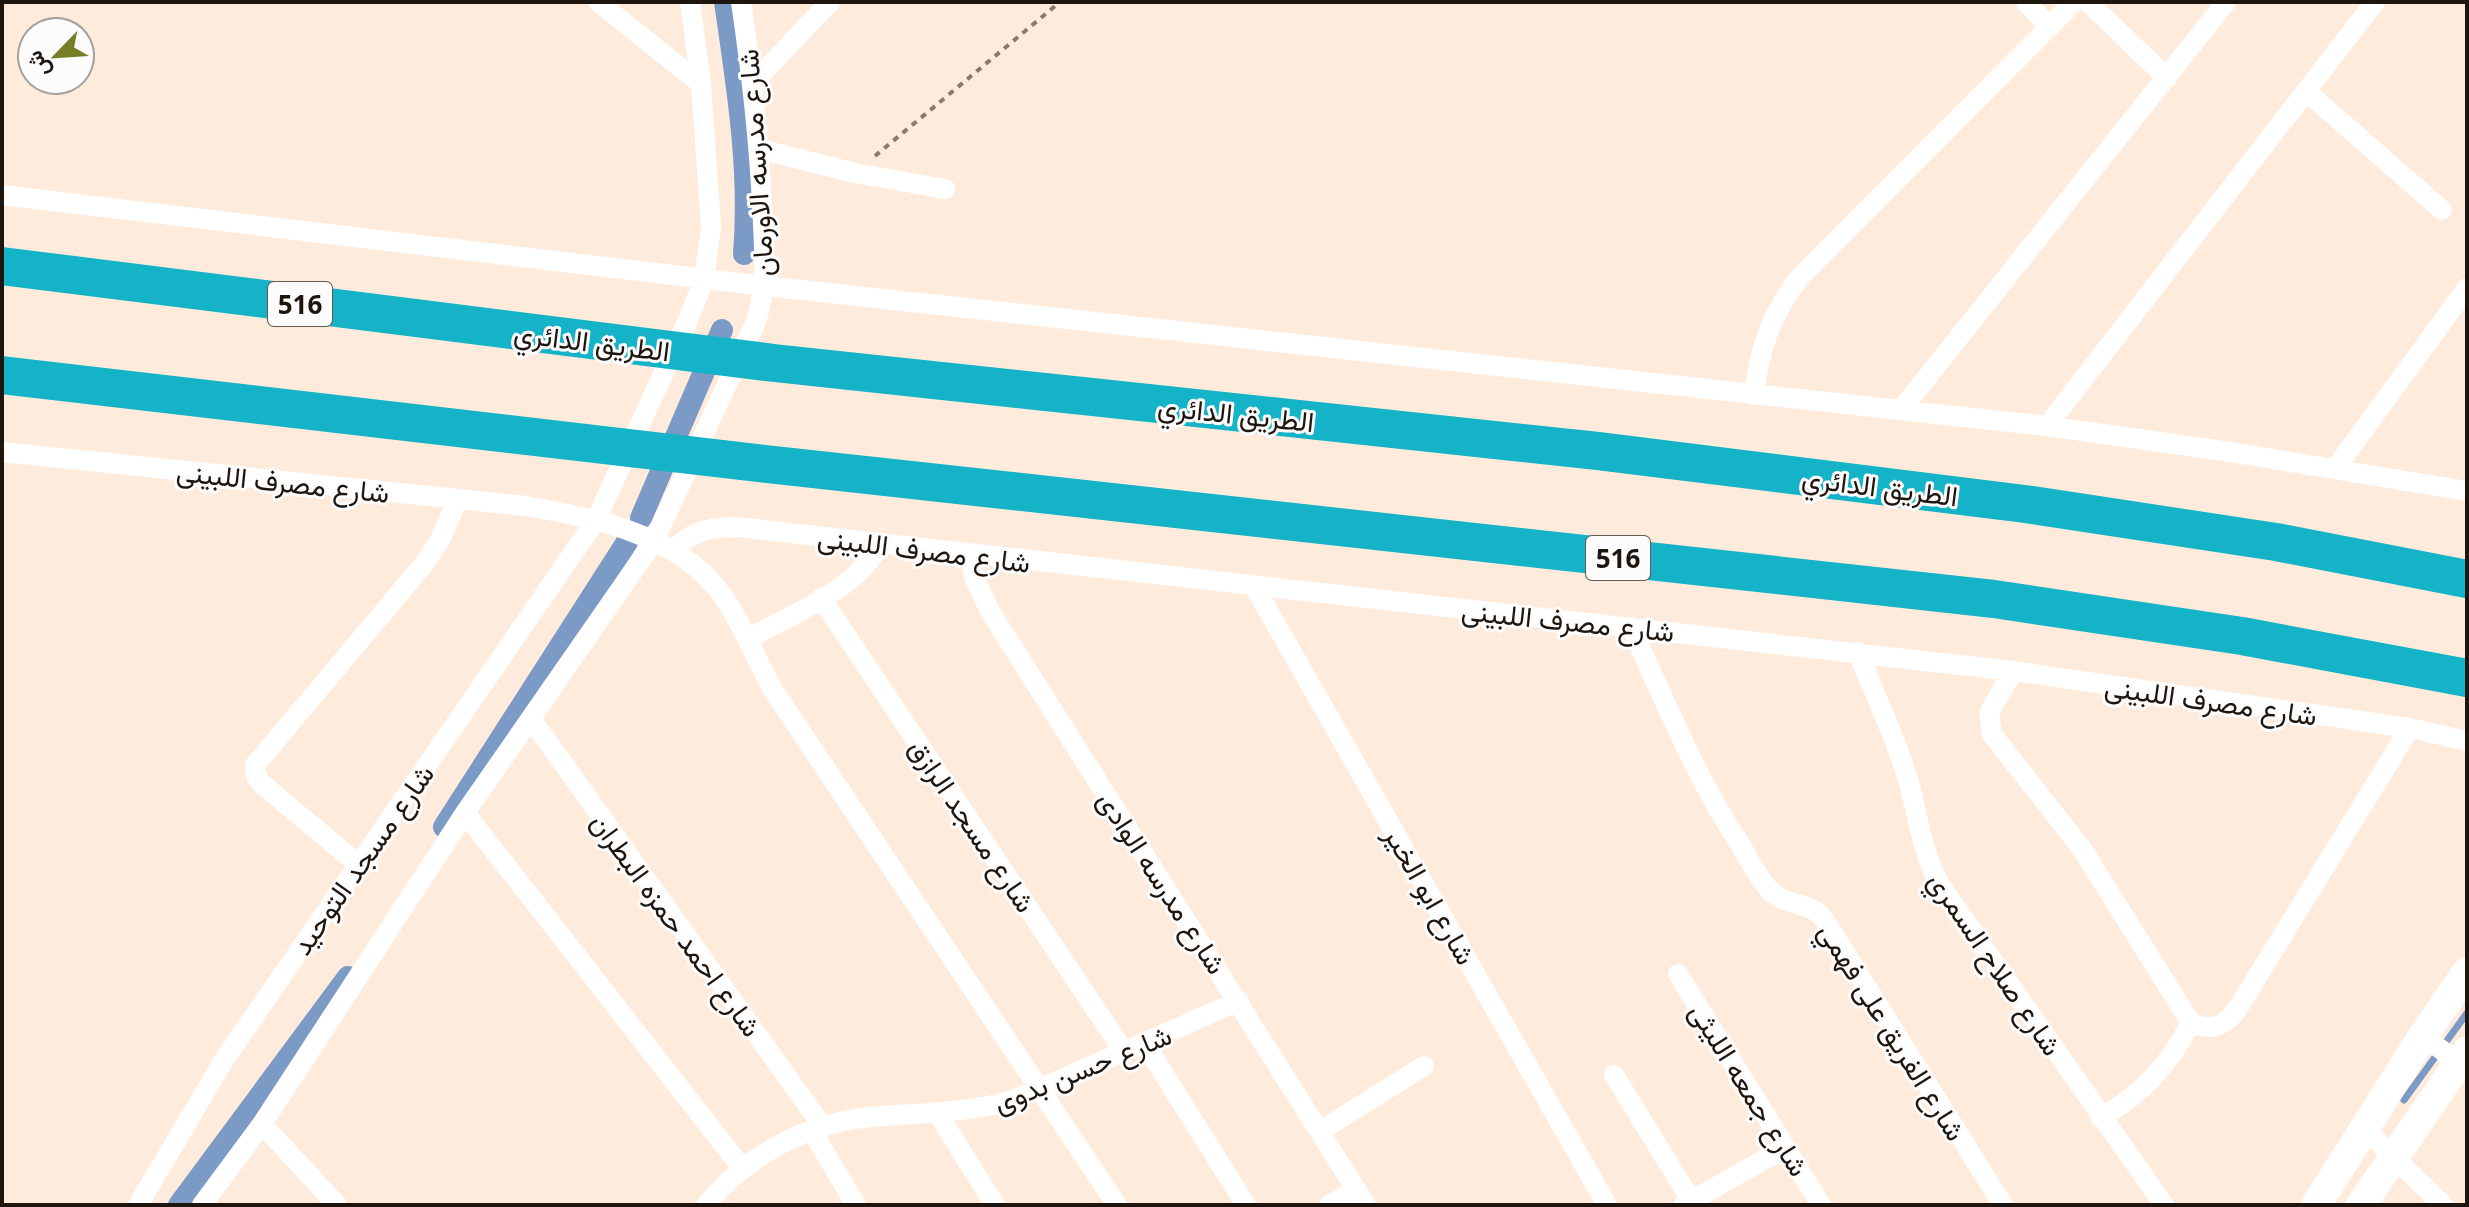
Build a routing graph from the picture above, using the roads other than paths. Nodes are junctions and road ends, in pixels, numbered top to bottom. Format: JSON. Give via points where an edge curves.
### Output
{"nodes":[{"id":1,"x":598,"y":2,"type":"edge"},
{"id":2,"x":690,"y":2,"type":"edge"},
{"id":3,"x":741,"y":2,"type":"edge"},
{"id":4,"x":830,"y":2,"type":"edge"},
{"id":5,"x":2026,"y":2,"type":"edge"},
{"id":6,"x":2074,"y":2,"type":"edge"},
{"id":7,"x":2088,"y":2,"type":"edge"},
{"id":8,"x":2226,"y":2,"type":"edge"},
{"id":9,"x":2375,"y":2,"type":"edge"},
{"id":10,"x":2050,"y":27,"type":"junction"},
{"id":11,"x":2167,"y":78,"type":"junction"},
{"id":12,"x":753,"y":83,"type":"junction"},
{"id":13,"x":701,"y":84,"type":"junction"},
{"id":14,"x":2306,"y":91,"type":"junction"},
{"id":15,"x":759,"y":149,"type":"junction"},
{"id":16,"x":945,"y":189,"type":"dead end"},
{"id":17,"x":2,"y":195,"type":"edge"},
{"id":18,"x":2442,"y":210,"type":"dead end"},
{"id":19,"x":2,"y":266,"type":"edge"},
{"id":20,"x":704,"y":279,"type":"junction"},
{"id":21,"x":765,"y":286,"type":"junction"},
{"id":22,"x":2467,"y":288,"type":"edge"},
{"id":23,"x":2,"y":375,"type":"edge"},
{"id":24,"x":1754,"y":395,"type":"junction"},
{"id":25,"x":1901,"y":410,"type":"junction"},
{"id":26,"x":2047,"y":426,"type":"junction"},
{"id":27,"x":2,"y":452,"type":"edge"},
{"id":28,"x":2335,"y":469,"type":"junction"},
{"id":29,"x":2467,"y":491,"type":"edge"},
{"id":30,"x":458,"y":499,"type":"junction"},
{"id":31,"x":596,"y":520,"type":"junction"},
{"id":32,"x":654,"y":541,"type":"junction"},
{"id":33,"x":881,"y":543,"type":"junction"},
{"id":34,"x":673,"y":551,"type":"junction"},
{"id":35,"x":969,"y":554,"type":"junction"},
{"id":36,"x":2467,"y":579,"type":"edge"},
{"id":37,"x":1254,"y":586,"type":"junction"},
{"id":38,"x":821,"y":598,"type":"junction"},
{"id":39,"x":1631,"y":627,"type":"junction"},
{"id":40,"x":747,"y":639,"type":"junction"},
{"id":41,"x":1858,"y":652,"type":"junction"},
{"id":42,"x":2013,"y":671,"type":"junction"},
{"id":43,"x":2467,"y":678,"type":"edge"},
{"id":44,"x":532,"y":720,"type":"junction"},
{"id":45,"x":2410,"y":728,"type":"junction"},
{"id":46,"x":2467,"y":741,"type":"edge"},
{"id":47,"x":465,"y":813,"type":"junction"},
{"id":48,"x":358,"y":864,"type":"junction"},
{"id":49,"x":2467,"y":972,"type":"edge"},
{"id":50,"x":1678,"y":974,"type":"dead end"},
{"id":51,"x":1239,"y":1001,"type":"junction"},
{"id":52,"x":2191,"y":1023,"type":"junction"},
{"id":53,"x":2428,"y":1039,"type":"junction"},
{"id":54,"x":1145,"y":1044,"type":"junction"},
{"id":55,"x":1125,"y":1053,"type":"junction"},
{"id":56,"x":2462,"y":1060,"type":"edge"},
{"id":57,"x":1424,"y":1066,"type":"dead end"},
{"id":58,"x":1614,"y":1075,"type":"dead end"},
{"id":59,"x":1041,"y":1088,"type":"junction"},
{"id":60,"x":938,"y":1114,"type":"junction"},
{"id":61,"x":2101,"y":1118,"type":"junction"},
{"id":62,"x":262,"y":1124,"type":"junction"},
{"id":63,"x":817,"y":1129,"type":"junction"},
{"id":64,"x":2365,"y":1129,"type":"junction"},
{"id":65,"x":1320,"y":1131,"type":"junction"},
{"id":66,"x":1785,"y":1148,"type":"junction"},
{"id":67,"x":2393,"y":1158,"type":"junction"},
{"id":68,"x":742,"y":1168,"type":"junction"},
{"id":69,"x":1361,"y":1197,"type":"edge"},
{"id":70,"x":715,"y":1201,"type":"edge"},
{"id":71,"x":207,"y":1203,"type":"edge"},
{"id":72,"x":1690,"y":1204,"type":"edge"},
{"id":73,"x":138,"y":1205,"type":"edge"},
{"id":74,"x":337,"y":1205,"type":"edge"},
{"id":75,"x":856,"y":1205,"type":"edge"},
{"id":76,"x":995,"y":1205,"type":"edge"},
{"id":77,"x":1117,"y":1205,"type":"edge"},
{"id":78,"x":1246,"y":1205,"type":"edge"},
{"id":79,"x":1329,"y":1205,"type":"edge"},
{"id":80,"x":1607,"y":1205,"type":"edge"},
{"id":81,"x":1821,"y":1205,"type":"edge"},
{"id":82,"x":2003,"y":1205,"type":"edge"},
{"id":83,"x":2164,"y":1205,"type":"edge"},
{"id":84,"x":2316,"y":1205,"type":"edge"},
{"id":85,"x":2361,"y":1205,"type":"edge"},
{"id":86,"x":2443,"y":1205,"type":"edge"}],
"edges":[{"from":1,"to":13,"type":"street"},
{"from":2,"to":13,"type":"street","name":"شارع مدرسه الاورمان"},
{"from":3,"to":12,"type":"street","name":"شارع مدرسه الاورمان"},
{"from":4,"to":12,"type":"street"},
{"from":5,"to":10,"type":"street"},
{"from":6,"to":10,"type":"street"},
{"from":7,"to":11,"type":"street"},
{"from":8,"to":11,"type":"street"},
{"from":9,"to":14,"type":"street"},
{"from":10,"to":24,"type":"street","via":[[1801,276],[1768,329]]},
{"from":11,"to":25,"type":"street"},
{"from":12,"to":15,"type":"street","name":"شارع مدرسه الاورمان"},
{"from":13,"to":20,"type":"street","name":"شارع مدرسه الاورمان","via":[[711,227]]},
{"from":14,"to":18,"type":"street"},
{"from":14,"to":26,"type":"street"},
{"from":15,"to":16,"type":"street"},
{"from":15,"to":21,"type":"street","name":"شارع مدرسه الاورمان"},
{"from":17,"to":20,"type":"street"},
{"from":19,"to":36,"type":"highway","name":"الطريق الدائري","number":"516","via":[[774,363],[1598,451],[2025,504],[2276,542]]},
{"from":20,"to":21,"type":"street"},
{"from":20,"to":31,"type":"street","name":"شارع مدرسه الاورمان"},
{"from":21,"to":24,"type":"street"},
{"from":21,"to":32,"type":"street","name":"شارع مدرسه الاورمان","via":[[756,322]]},
{"from":22,"to":28,"type":"street"},
{"from":23,"to":43,"type":"highway","number":"516","via":[[1994,599],[2242,636]]},
{"from":24,"to":25,"type":"street"},
{"from":25,"to":26,"type":"street"},
{"from":26,"to":28,"type":"street"},
{"from":27,"to":30,"type":"street","name":"شارع مصرف اللبينى"},
{"from":28,"to":29,"type":"street"},
{"from":30,"to":31,"type":"street","name":"شارع مصرف اللبينى"},
{"from":30,"to":48,"type":"street","via":[[424,564],[255,765],[262,784]]},
{"from":31,"to":32,"type":"street","name":"شارع مصرف اللبينى"},
{"from":31,"to":48,"type":"street","name":"شارع مسجد التوحيد"},
{"from":32,"to":34,"type":"street","name":"شارع مصرف اللبينى"},
{"from":32,"to":44,"type":"street","name":"شارع مسجد التوحيد"},
{"from":33,"to":34,"type":"street","name":"شارع مصرف اللبينى","via":[[723,527],[692,534]]},
{"from":33,"to":35,"type":"street","name":"شارع مصرف اللبينى"},
{"from":33,"to":38,"type":"street","via":[[858,574]]},
{"from":34,"to":40,"type":"street","name":"شارع مصرف اللبينى","via":[[719,592]]},
{"from":35,"to":37,"type":"street","name":"شارع مصرف اللبينى"},
{"from":35,"to":51,"type":"street","name":"شارع مدرسه الوادى","via":[[991,613]]},
{"from":37,"to":39,"type":"street","name":"شارع مصرف اللبينى"},
{"from":37,"to":80,"type":"street","name":"شارع ابو الخير"},
{"from":38,"to":40,"type":"street"},
{"from":38,"to":55,"type":"street","name":"شارع مسجد الرازق"},
{"from":39,"to":41,"type":"street","name":"شارع مصرف اللبينى"},
{"from":39,"to":82,"type":"street","name":"شارع الفريق على فهمي","via":[[1712,802],[1768,888],[1824,919]]},
{"from":40,"to":59,"type":"street","name":"شارع مصرف اللبينى","via":[[773,690]]},
{"from":41,"to":42,"type":"street","name":"شارع مصرف اللبينى"},
{"from":41,"to":61,"type":"street","name":"شارع صلاح السمري","via":[[1906,773],[1928,863]]},
{"from":42,"to":45,"type":"street","name":"شارع مصرف اللبينى"},
{"from":42,"to":52,"type":"street","via":[[1989,713],[1992,734],[2082,849]]},
{"from":44,"to":47,"type":"street","name":"شارع مسجد التوحيد"},
{"from":44,"to":63,"type":"street","name":"شارع احمد حمزه البطران"},
{"from":45,"to":46,"type":"street","name":"شارع مصرف اللبينى"},
{"from":45,"to":52,"type":"street","via":[[2230,1020],[2218,1027]]},
{"from":47,"to":62,"type":"street","name":"شارع مسجد التوحيد"},
{"from":47,"to":68,"type":"street"},
{"from":48,"to":73,"type":"street","name":"شارع مسجد التوحيد","via":[[224,1060]]},
{"from":49,"to":53,"type":"street"},
{"from":50,"to":66,"type":"street","name":"شارع جمعه الليثى"},
{"from":51,"to":54,"type":"street","name":"شارع حسن بدوى"},
{"from":51,"to":65,"type":"street","name":"شارع مدرسه الوادى"},
{"from":52,"to":61,"type":"street","via":[[2156,1077]]},
{"from":53,"to":56,"type":"street"},
{"from":53,"to":64,"type":"street"},
{"from":54,"to":55,"type":"street","name":"شارع حسن بدوى"},
{"from":54,"to":78,"type":"street"},
{"from":55,"to":59,"type":"street","name":"شارع حسن بدوى"},
{"from":56,"to":67,"type":"street"},
{"from":57,"to":65,"type":"street"},
{"from":58,"to":72,"type":"street"},
{"from":59,"to":60,"type":"street","name":"شارع حسن بدوى","via":[[1011,1101]]},
{"from":59,"to":77,"type":"street","name":"شارع مصرف اللبينى"},
{"from":60,"to":63,"type":"street","name":"شارع حسن بدوى","via":[[867,1118]]},
{"from":60,"to":76,"type":"street"},
{"from":61,"to":83,"type":"street","name":"شارع صلاح السمري"},
{"from":62,"to":71,"type":"street","name":"شارع مسجد التوحيد"},
{"from":62,"to":74,"type":"street"},
{"from":63,"to":68,"type":"street","name":"شارع حسن بدوى","via":[[775,1146]]},
{"from":63,"to":75,"type":"street","name":"شارع احمد حمزه البطران"},
{"from":64,"to":67,"type":"street"},
{"from":64,"to":84,"type":"street"},
{"from":65,"to":69,"type":"street","name":"شارع مدرسه الوادى"},
{"from":66,"to":72,"type":"street"},
{"from":66,"to":81,"type":"street","name":"شارع جمعه الليثى"},
{"from":67,"to":85,"type":"street"},
{"from":67,"to":86,"type":"street"},
{"from":68,"to":70,"type":"street","name":"شارع حسن بدوى"},
{"from":69,"to":79,"type":"street"}]}
